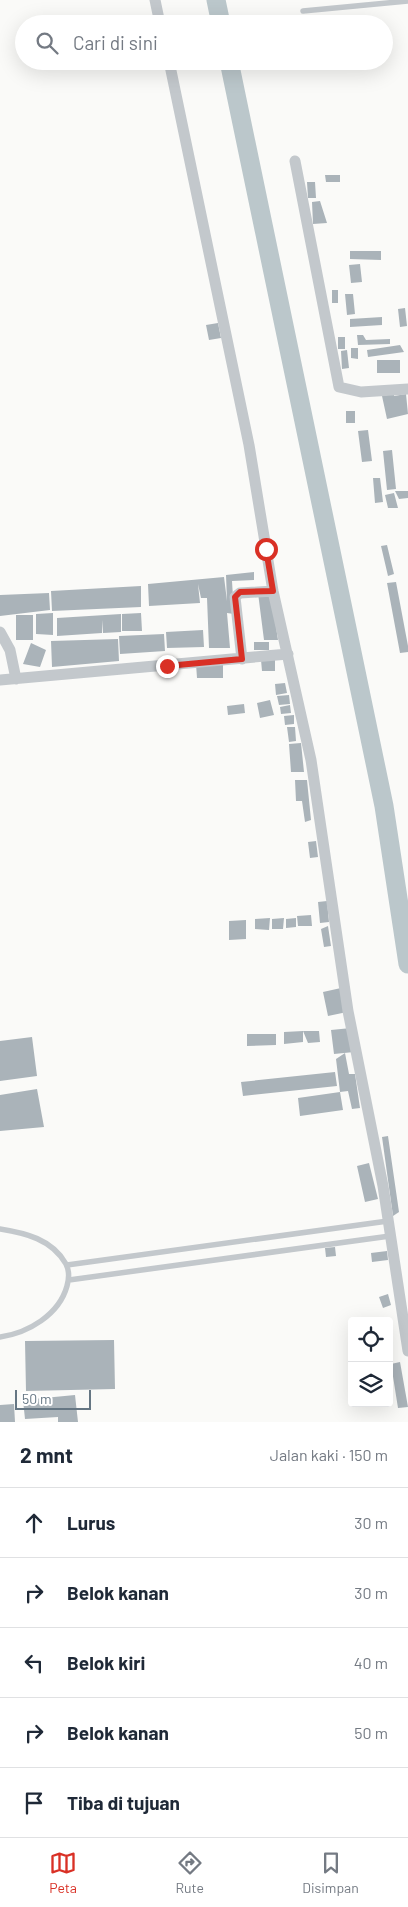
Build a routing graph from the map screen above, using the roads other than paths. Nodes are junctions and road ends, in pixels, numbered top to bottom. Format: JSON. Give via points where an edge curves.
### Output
{"nodes":[{"id":1,"x":155,"y":0,"type":"edge"},
{"id":2,"x":408,"y":1,"type":"edge"},
{"id":3,"x":303,"y":11,"type":"dead end"},
{"id":4,"x":158,"y":15,"type":"edge"},
{"id":5,"x":171,"y":70,"type":"edge"},
{"id":6,"x":295,"y":161,"type":"dead end"},
{"id":7,"x":408,"y":389,"type":"edge"},
{"id":8,"x":273,"y":591,"type":"junction"},
{"id":9,"x":0,"y":632,"type":"edge"},
{"id":10,"x":288,"y":654,"type":"junction"},
{"id":11,"x":242,"y":659,"type":"junction"},
{"id":12,"x":16,"y":679,"type":"junction"},
{"id":13,"x":0,"y":680,"type":"edge"},
{"id":14,"x":388,"y":1221,"type":"junction"},
{"id":15,"x":0,"y":1229,"type":"edge"},
{"id":16,"x":390,"y":1236,"type":"junction"},
{"id":17,"x":67,"y":1265,"type":"junction"},
{"id":18,"x":68,"y":1280,"type":"junction"},
{"id":19,"x":0,"y":1337,"type":"edge"},
{"id":20,"x":408,"y":1351,"type":"edge"}],
"edges":[{"from":1,"to":4,"type":"street"},
{"from":2,"to":3,"type":"lane"},
{"from":5,"to":8,"type":"street","via":[[249,445]]},
{"from":6,"to":7,"type":"street","via":[[339,386],[361,392]]},
{"from":8,"to":10,"type":"street"},
{"from":8,"to":11,"type":"street","via":[[240,592],[235,597]]},
{"from":9,"to":12,"type":"street","via":[[10,650]]},
{"from":10,"to":11,"type":"street"},
{"from":10,"to":14,"type":"street","via":[[311,760],[348,1011],[384,1186]]},
{"from":11,"to":12,"type":"street"},
{"from":12,"to":13,"type":"street"},
{"from":14,"to":16,"type":"street"},
{"from":14,"to":17,"type":"lane"},
{"from":15,"to":17,"type":"lane","via":[[38,1238],[55,1250]]},
{"from":16,"to":18,"type":"lane"},
{"from":16,"to":20,"type":"street"},
{"from":17,"to":18,"type":"lane"},
{"from":18,"to":19,"type":"lane","via":[[60,1303],[47,1316],[28,1329]]}]}
